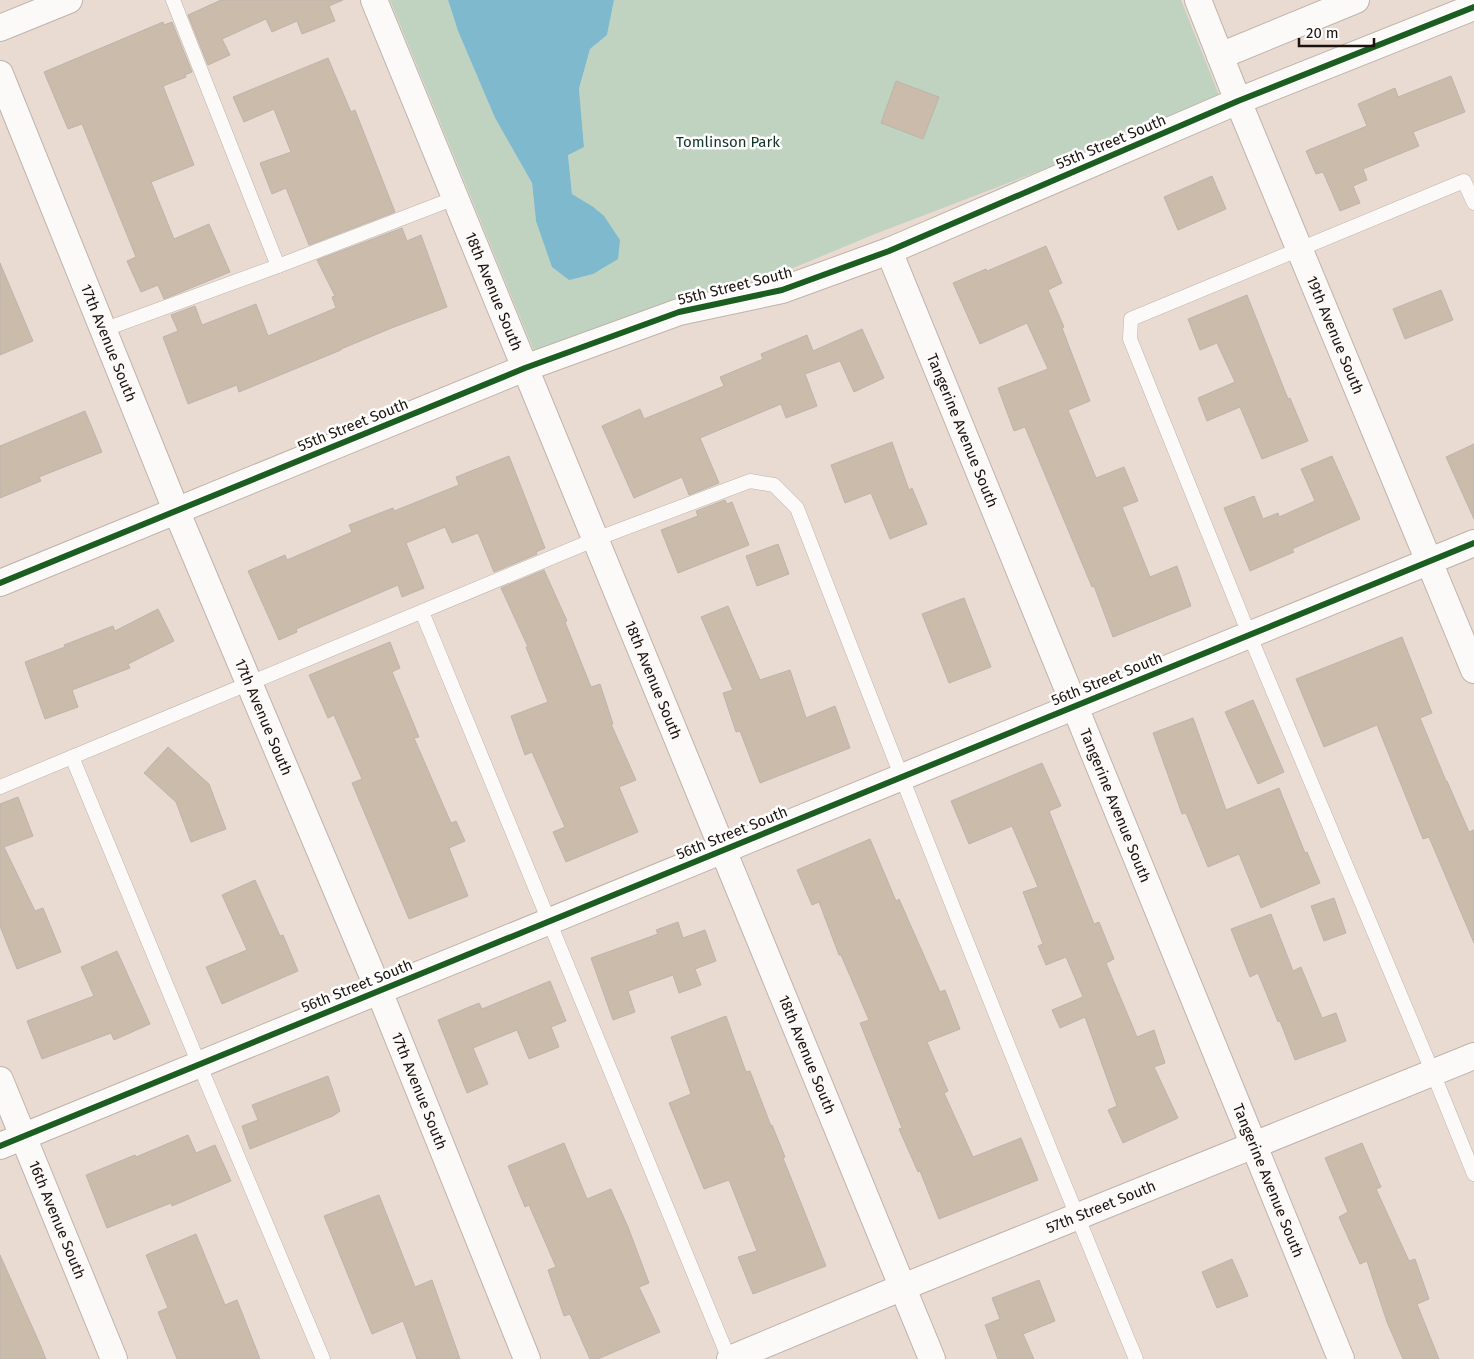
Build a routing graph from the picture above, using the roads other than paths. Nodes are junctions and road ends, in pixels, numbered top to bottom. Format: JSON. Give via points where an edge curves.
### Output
{"nodes":[{"id":1,"x":69,"y":0,"type":"edge"},
{"id":2,"x":173,"y":0,"type":"edge"},
{"id":3,"x":374,"y":0,"type":"edge"},
{"id":4,"x":1198,"y":0,"type":"edge"},
{"id":5,"x":1356,"y":0,"type":"edge"},
{"id":6,"x":1474,"y":7,"type":"edge"},
{"id":7,"x":0,"y":28,"type":"edge"},
{"id":8,"x":1220,"y":56,"type":"junction"},
{"id":9,"x":0,"y":74,"type":"edge"},
{"id":10,"x":1238,"y":101,"type":"junction"},
{"id":11,"x":455,"y":198,"type":"junction"},
{"id":12,"x":1474,"y":203,"type":"edge"},
{"id":13,"x":1300,"y":249,"type":"junction"},
{"id":14,"x":889,"y":251,"type":"junction"},
{"id":15,"x":278,"y":266,"type":"junction"},
{"id":16,"x":103,"y":330,"type":"junction"},
{"id":17,"x":525,"y":368,"type":"junction"},
{"id":18,"x":176,"y":510,"type":"junction"},
{"id":19,"x":596,"y":540,"type":"junction"},
{"id":20,"x":1474,"y":543,"type":"edge"},
{"id":21,"x":1430,"y":561,"type":"junction"},
{"id":22,"x":0,"y":583,"type":"edge"},
{"id":23,"x":422,"y":612,"type":"junction"},
{"id":24,"x":1250,"y":634,"type":"junction"},
{"id":25,"x":1474,"y":670,"type":"edge"},
{"id":26,"x":250,"y":684,"type":"junction"},
{"id":27,"x":1074,"y":706,"type":"junction"},
{"id":28,"x":72,"y":757,"type":"junction"},
{"id":29,"x":901,"y":777,"type":"junction"},
{"id":30,"x":0,"y":787,"type":"edge"},
{"id":31,"x":723,"y":850,"type":"junction"},
{"id":32,"x":550,"y":921,"type":"junction"},
{"id":33,"x":379,"y":991,"type":"junction"},
{"id":34,"x":1474,"y":1056,"type":"edge"},
{"id":35,"x":199,"y":1064,"type":"junction"},
{"id":36,"x":1433,"y":1073,"type":"junction"},
{"id":37,"x":0,"y":1080,"type":"edge"},
{"id":38,"x":12,"y":1141,"type":"edge"},
{"id":39,"x":1254,"y":1146,"type":"junction"},
{"id":40,"x":1474,"y":1174,"type":"edge"},
{"id":41,"x":1077,"y":1217,"type":"junction"},
{"id":42,"x":903,"y":1287,"type":"junction"},
{"id":43,"x":114,"y":1359,"type":"edge"},
{"id":44,"x":322,"y":1359,"type":"edge"},
{"id":45,"x":527,"y":1359,"type":"edge"},
{"id":46,"x":729,"y":1359,"type":"edge"},
{"id":47,"x":932,"y":1359,"type":"edge"},
{"id":48,"x":1136,"y":1359,"type":"edge"},
{"id":49,"x":1340,"y":1359,"type":"edge"}],
"edges":[{"from":1,"to":7,"type":"street"},
{"from":2,"to":15,"type":"lane"},
{"from":3,"to":11,"type":"street","name":"18th Avenue South"},
{"from":4,"to":8,"type":"street","name":"19th Avenue South"},
{"from":5,"to":8,"type":"street"},
{"from":6,"to":10,"type":"street","name":"55th Street South"},
{"from":8,"to":10,"type":"street","name":"19th Avenue South"},
{"from":9,"to":16,"type":"street","name":"17th Avenue South"},
{"from":10,"to":13,"type":"street","name":"19th Avenue South"},
{"from":10,"to":14,"type":"street","name":"55th Street South"},
{"from":11,"to":15,"type":"lane"},
{"from":11,"to":17,"type":"street","name":"18th Avenue South"},
{"from":12,"to":13,"type":"lane","via":[[1464,180]]},
{"from":13,"to":21,"type":"street","name":"19th Avenue South"},
{"from":13,"to":24,"type":"lane","via":[[1131,320],[1130,339]]},
{"from":14,"to":17,"type":"street","name":"55th Street South","via":[[782,290],[679,312]]},
{"from":14,"to":27,"type":"street","name":"Tangerine Avenue South"},
{"from":15,"to":16,"type":"lane"},
{"from":16,"to":18,"type":"street","name":"17th Avenue South"},
{"from":17,"to":18,"type":"street","name":"55th Street South"},
{"from":17,"to":19,"type":"street","name":"18th Avenue South"},
{"from":18,"to":22,"type":"street","name":"55th Street South"},
{"from":18,"to":26,"type":"street","name":"17th Avenue South"},
{"from":19,"to":23,"type":"lane"},
{"from":19,"to":29,"type":"lane","via":[[750,481],[774,485],[797,508]]},
{"from":19,"to":31,"type":"street","name":"18th Avenue South"},
{"from":20,"to":21,"type":"street","name":"56th Street South"},
{"from":21,"to":24,"type":"street","name":"56th Street South"},
{"from":21,"to":25,"type":"street","name":"19th Avenue South"},
{"from":23,"to":26,"type":"lane"},
{"from":23,"to":32,"type":"lane"},
{"from":24,"to":27,"type":"street","name":"56th Street South"},
{"from":24,"to":36,"type":"lane"},
{"from":26,"to":28,"type":"lane"},
{"from":26,"to":33,"type":"street","name":"17th Avenue South"},
{"from":27,"to":29,"type":"street","name":"56th Street South"},
{"from":27,"to":39,"type":"street","name":"Tangerine Avenue South"},
{"from":28,"to":30,"type":"lane"},
{"from":28,"to":35,"type":"lane"},
{"from":29,"to":31,"type":"street","name":"56th Street South"},
{"from":29,"to":41,"type":"lane"},
{"from":31,"to":32,"type":"street","name":"56th Street South"},
{"from":31,"to":42,"type":"street","name":"18th Avenue South"},
{"from":32,"to":33,"type":"street","name":"56th Street South"},
{"from":32,"to":46,"type":"lane"},
{"from":33,"to":35,"type":"street","name":"56th Street South"},
{"from":33,"to":45,"type":"street","name":"17th Avenue South"},
{"from":34,"to":36,"type":"street","name":"57th Street South"},
{"from":35,"to":38,"type":"street","name":"56th Street South"},
{"from":35,"to":44,"type":"lane"},
{"from":36,"to":39,"type":"street","name":"57th Street South"},
{"from":36,"to":40,"type":"lane"},
{"from":37,"to":38,"type":"street","name":"16th Avenue South"},
{"from":38,"to":43,"type":"street","name":"16th Avenue South"},
{"from":39,"to":41,"type":"street","name":"57th Street South"},
{"from":39,"to":49,"type":"street","name":"Tangerine Avenue South"},
{"from":41,"to":42,"type":"street","name":"57th Street South"},
{"from":41,"to":48,"type":"lane"},
{"from":42,"to":46,"type":"street","name":"57th Street South"},
{"from":42,"to":47,"type":"street","name":"18th Avenue South"}]}
